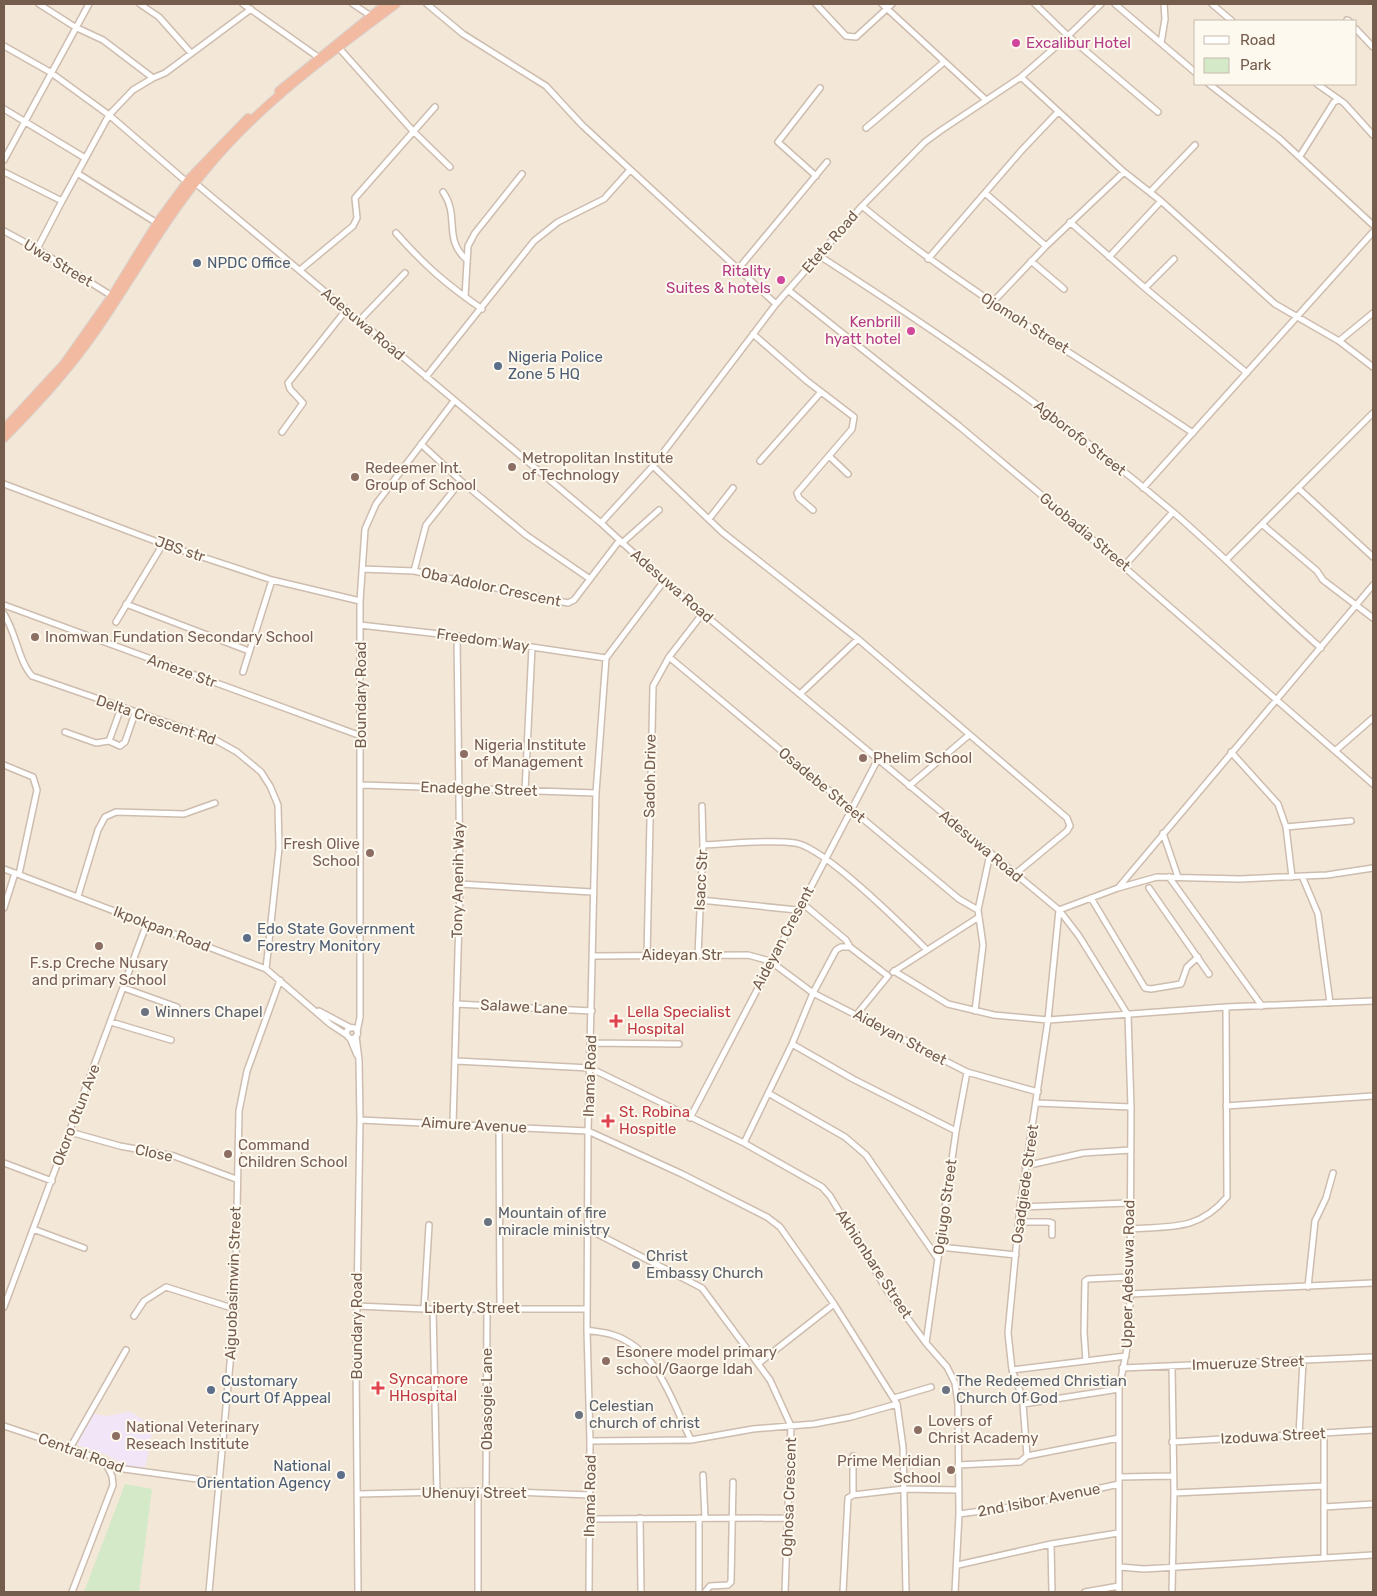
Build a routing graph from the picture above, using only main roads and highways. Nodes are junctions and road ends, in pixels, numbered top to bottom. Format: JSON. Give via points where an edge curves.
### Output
{"nodes":[{"id":1,"x":386,"y":4,"type":"edge"},
{"id":2,"x":396,"y":4,"type":"edge"},
{"id":3,"x":191,"y":182,"type":"junction"},
{"id":4,"x":4,"y":429,"type":"edge"},
{"id":5,"x":4,"y":438,"type":"edge"}],
"edges":[{"from":1,"to":3,"type":"highway","via":[[318,57],[245,122]]},
{"from":2,"to":3,"type":"highway","via":[[254,120]]},
{"from":3,"to":4,"type":"highway","via":[[157,223],[112,296],[46,386]]},
{"from":3,"to":5,"type":"highway","via":[[94,334],[52,387]]}]}
